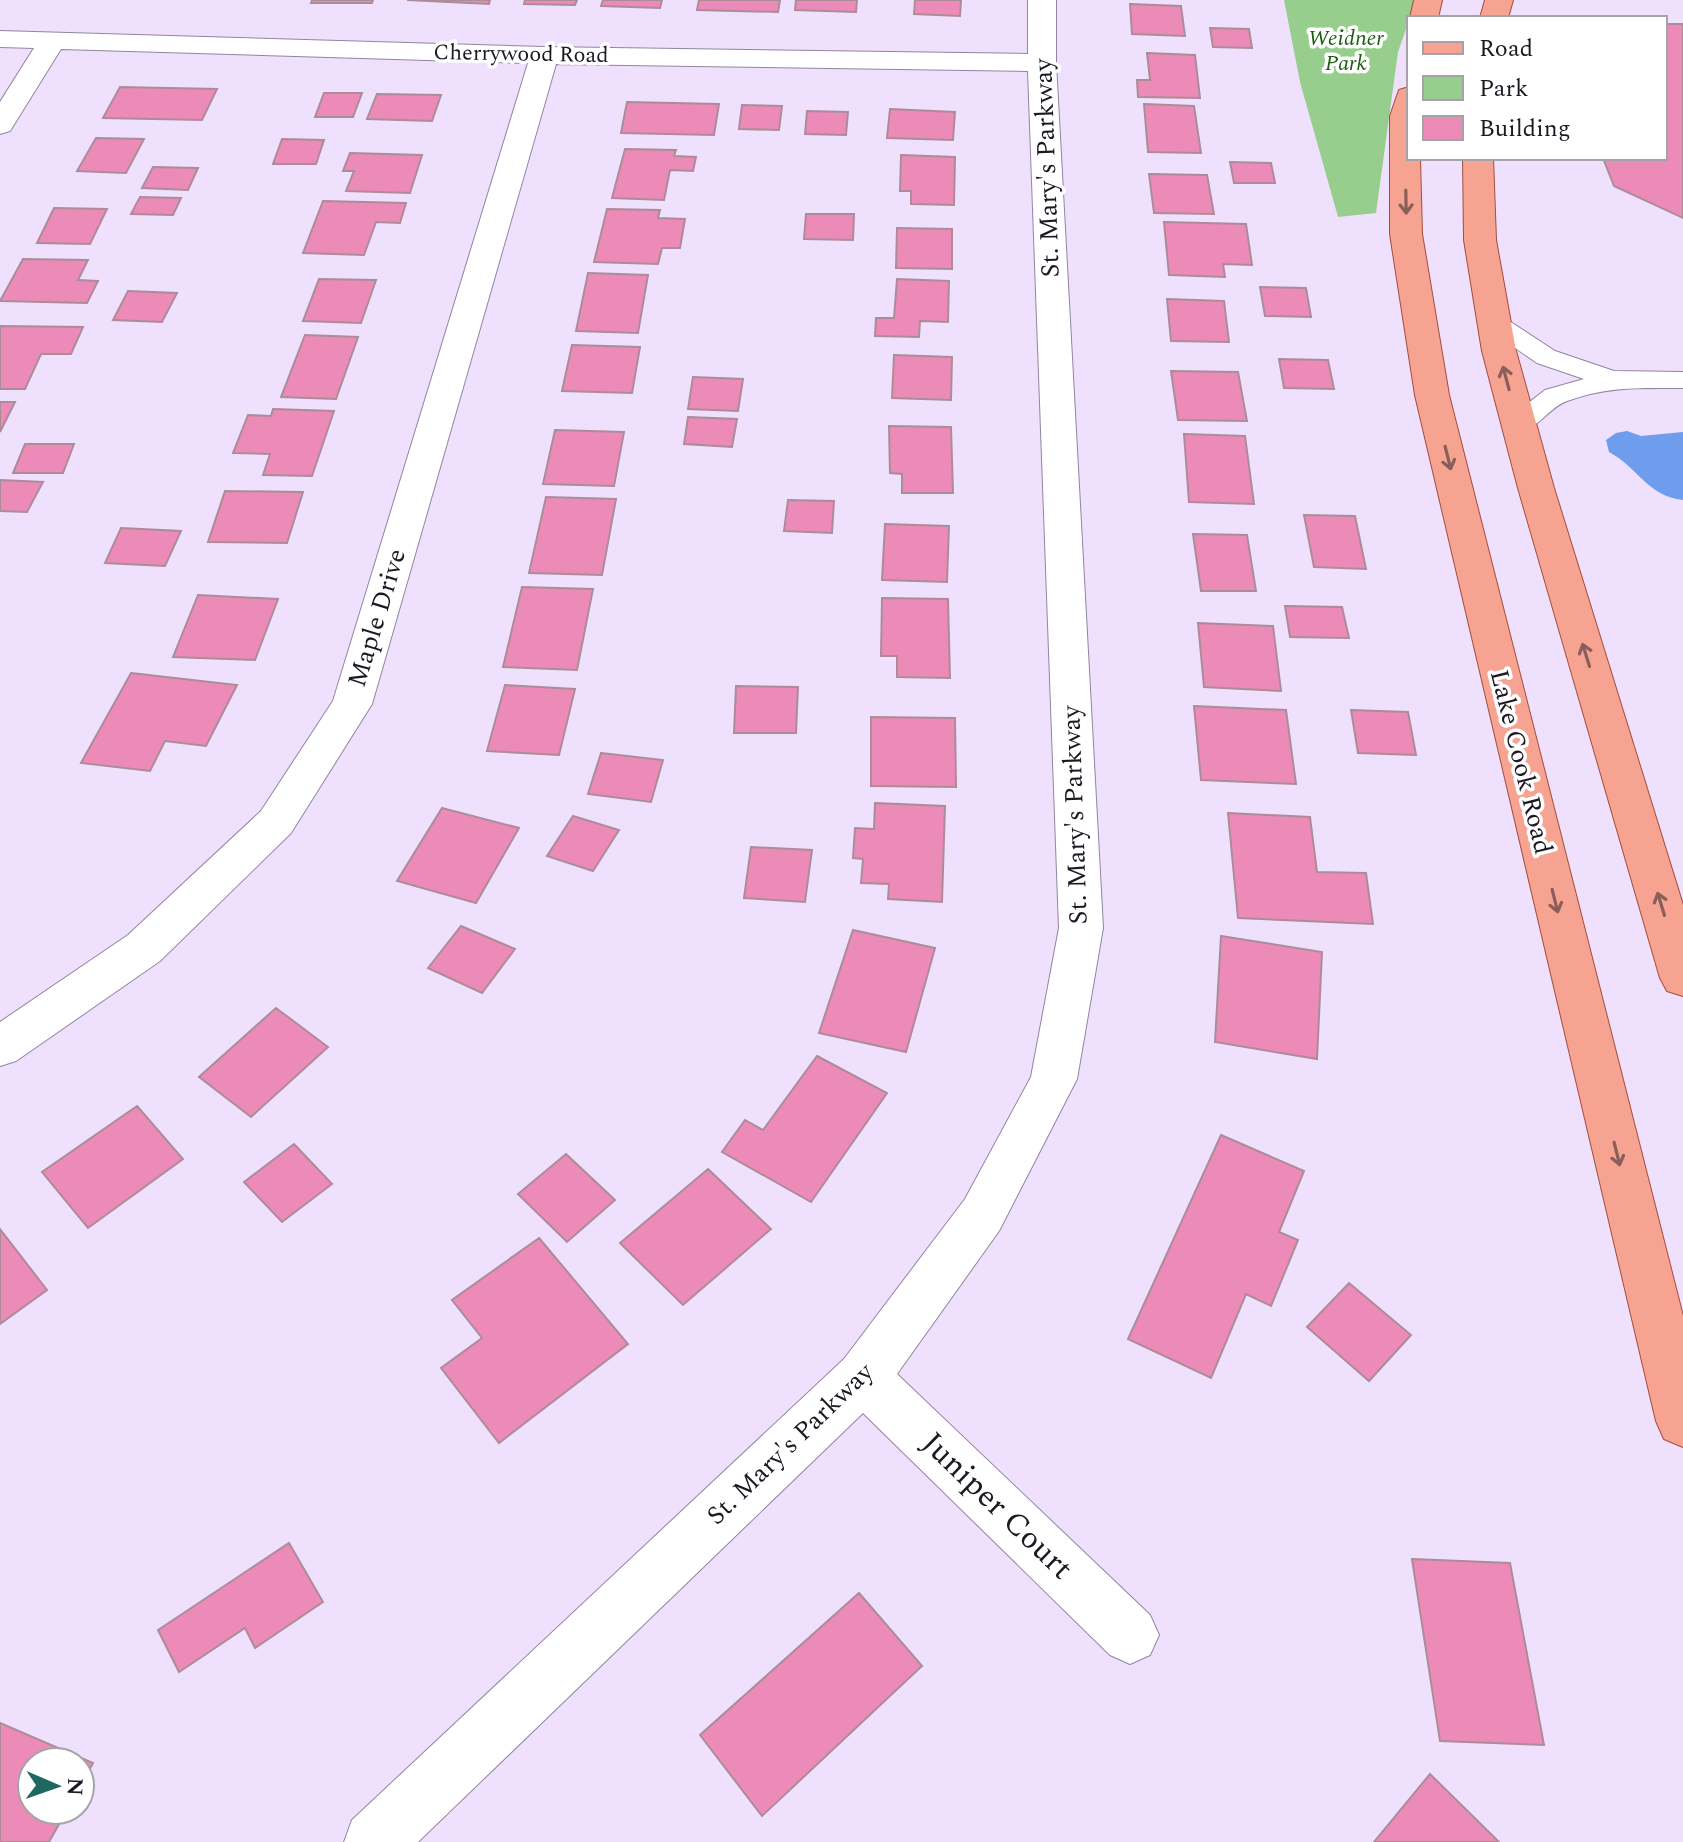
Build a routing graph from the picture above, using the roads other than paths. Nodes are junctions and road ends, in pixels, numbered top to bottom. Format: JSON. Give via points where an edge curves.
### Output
{"nodes":[{"id":1,"x":1042,"y":0,"type":"edge"},
{"id":2,"x":0,"y":39,"type":"edge"},
{"id":3,"x":53,"y":40,"type":"junction"},
{"id":4,"x":544,"y":55,"type":"junction"},
{"id":5,"x":1042,"y":63,"type":"junction"},
{"id":6,"x":1407,"y":106,"type":"edge"},
{"id":7,"x":0,"y":125,"type":"edge"},
{"id":8,"x":1478,"y":160,"type":"edge"},
{"id":9,"x":1494,"y":322,"type":"junction"},
{"id":10,"x":1612,"y":379,"type":"junction"},
{"id":11,"x":1683,"y":380,"type":"edge"},
{"id":12,"x":1519,"y":424,"type":"junction"},
{"id":13,"x":1683,"y":978,"type":"edge"},
{"id":14,"x":0,"y":1047,"type":"edge"},
{"id":15,"x":863,"y":1377,"type":"junction"},
{"id":16,"x":1683,"y":1421,"type":"edge"},
{"id":17,"x":1130,"y":1635,"type":"dead end"},
{"id":18,"x":374,"y":1842,"type":"edge"}],
"edges":[{"from":1,"to":5,"type":"street","name":"St. Mary's Parkway"},
{"from":2,"to":3,"type":"street","name":"Cherrywood Road"},
{"from":3,"to":4,"type":"street","name":"Cherrywood Road"},
{"from":3,"to":7,"type":"street"},
{"from":4,"to":5,"type":"street","name":"Cherrywood Road"},
{"from":4,"to":14,"type":"street","name":"Maple Drive","via":[[352,704],[276,822],[144,948]]},
{"from":5,"to":15,"type":"street","name":"St. Mary's Parkway","via":[[1081,928],[1054,1079],[982,1215]]},
{"from":6,"to":16,"type":"main road","name":"Lake Cook Road","one_way":true,"via":[[1406,234],[1432,395]]},
{"from":8,"to":9,"type":"main road","via":[[1480,240]]},
{"from":9,"to":10,"type":"lane","via":[[1546,357]]},
{"from":12,"to":9,"type":"main road","one_way":true},
{"from":10,"to":11,"type":"lane"},
{"from":10,"to":12,"type":"lane","via":[[1554,396]]},
{"from":13,"to":12,"type":"main road","one_way":true},
{"from":15,"to":17,"type":"street","name":"Juniper Court"},
{"from":15,"to":18,"type":"street","name":"St. Mary's Parkway"}]}
